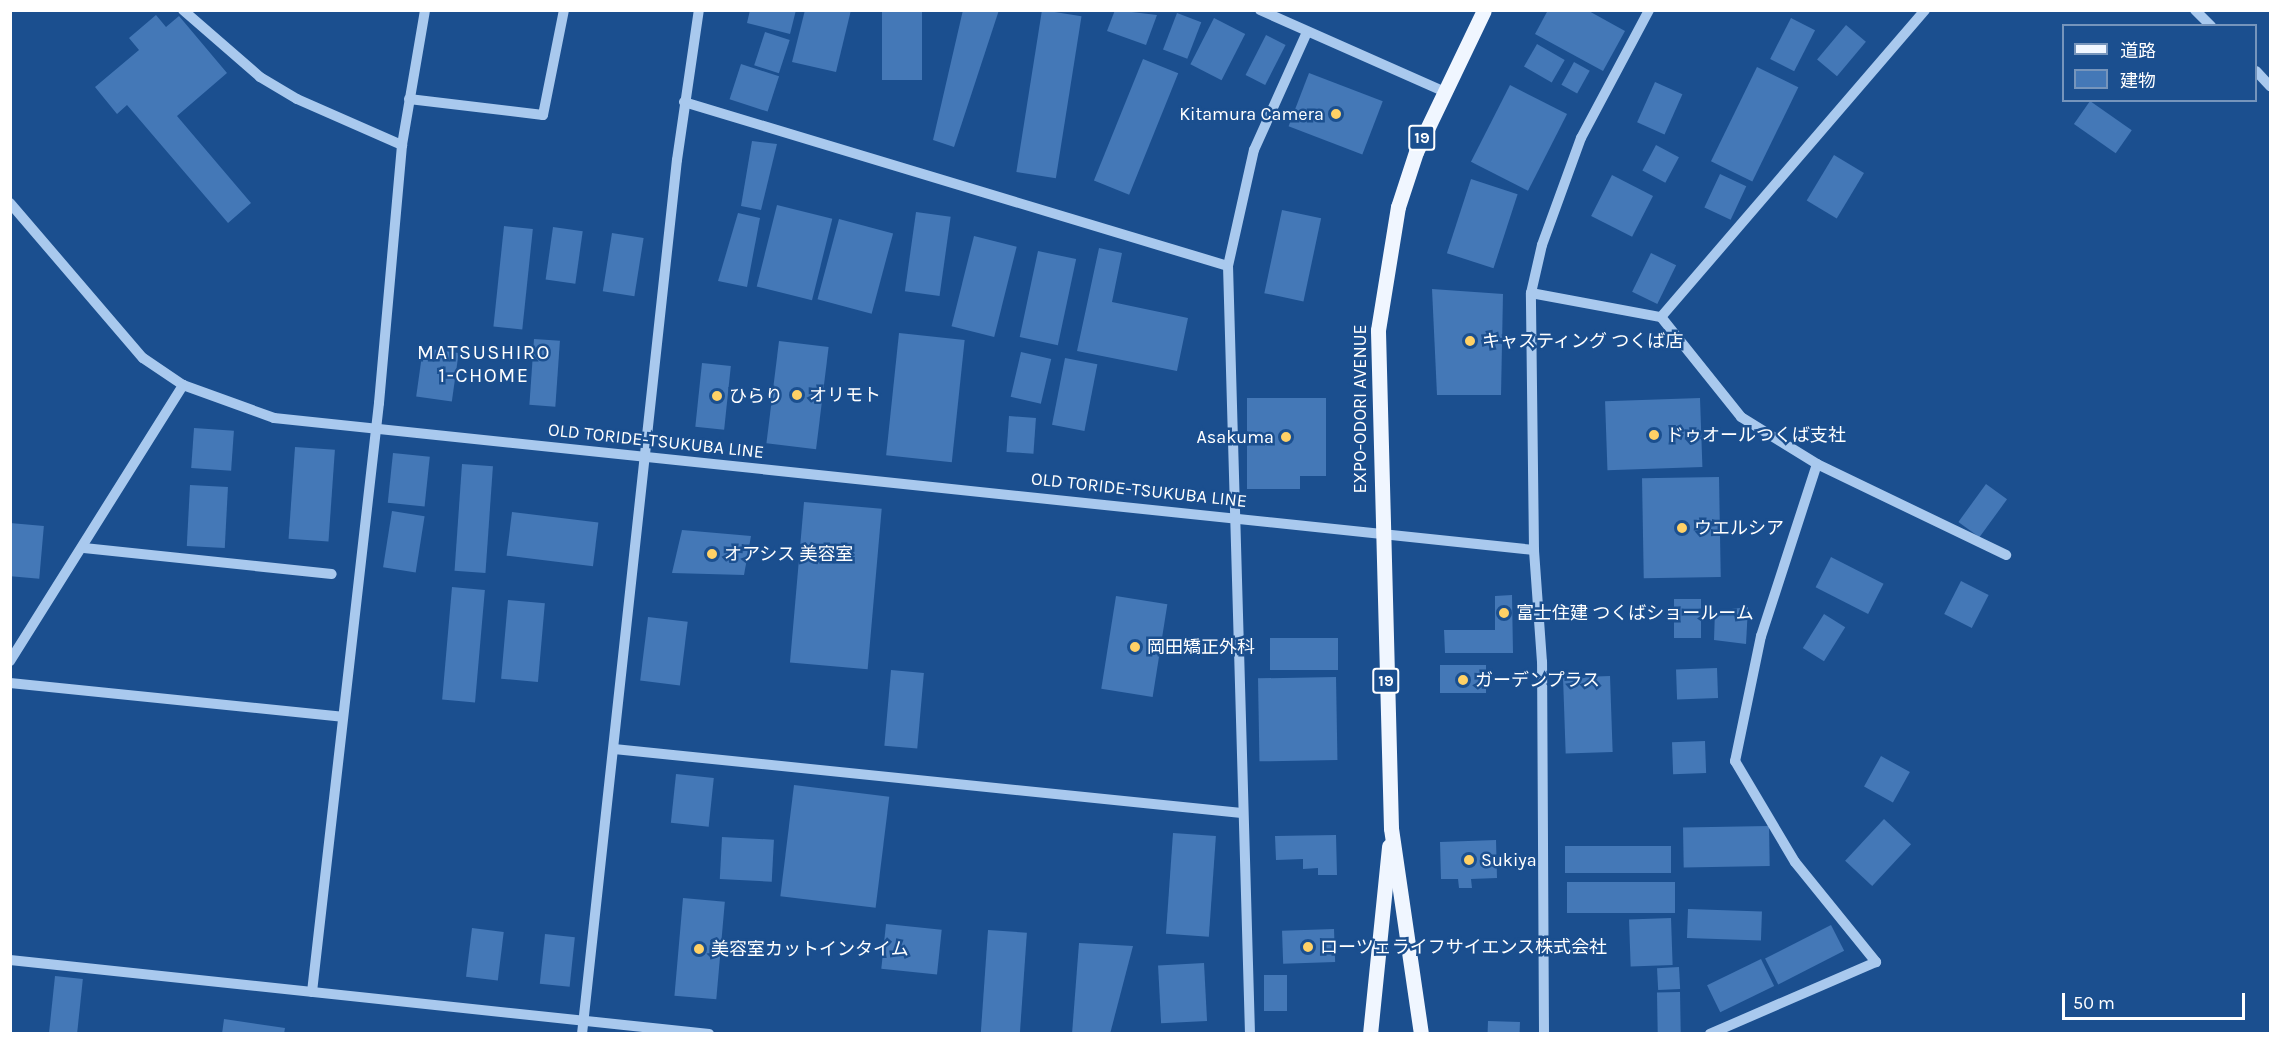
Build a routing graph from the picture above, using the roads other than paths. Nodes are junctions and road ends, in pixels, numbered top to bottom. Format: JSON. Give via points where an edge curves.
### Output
{"nodes":[{"id":1,"x":183,"y":10,"type":"edge"},
{"id":2,"x":425,"y":10,"type":"edge"},
{"id":3,"x":564,"y":10,"type":"edge"},
{"id":4,"x":699,"y":10,"type":"edge"},
{"id":5,"x":1260,"y":10,"type":"edge"},
{"id":6,"x":1484,"y":10,"type":"edge"},
{"id":7,"x":1649,"y":10,"type":"edge"},
{"id":8,"x":1925,"y":10,"type":"edge"},
{"id":9,"x":2195,"y":10,"type":"edge"},
{"id":10,"x":2209,"y":24,"type":"edge"},
{"id":11,"x":1307,"y":32,"type":"junction"},
{"id":12,"x":2257,"y":72,"type":"edge"},
{"id":13,"x":2271,"y":86,"type":"edge"},
{"id":14,"x":1443,"y":91,"type":"junction"},
{"id":15,"x":409,"y":99,"type":"junction"},
{"id":16,"x":684,"y":102,"type":"junction"},
{"id":17,"x":402,"y":144,"type":"junction"},
{"id":18,"x":10,"y":204,"type":"edge"},
{"id":19,"x":1228,"y":266,"type":"junction"},
{"id":20,"x":1531,"y":293,"type":"junction"},
{"id":21,"x":1661,"y":316,"type":"junction"},
{"id":22,"x":183,"y":385,"type":"junction"},
{"id":23,"x":375,"y":427,"type":"junction"},
{"id":24,"x":646,"y":457,"type":"junction"},
{"id":25,"x":1817,"y":464,"type":"junction"},
{"id":26,"x":1235,"y":516,"type":"junction"},
{"id":27,"x":1382,"y":533,"type":"junction"},
{"id":28,"x":84,"y":548,"type":"junction"},
{"id":29,"x":1534,"y":550,"type":"junction"},
{"id":30,"x":2006,"y":555,"type":"dead end"},
{"id":31,"x":332,"y":574,"type":"dead end"},
{"id":32,"x":10,"y":661,"type":"edge"},
{"id":33,"x":10,"y":683,"type":"edge"},
{"id":34,"x":342,"y":717,"type":"junction"},
{"id":35,"x":614,"y":749,"type":"junction"},
{"id":36,"x":1242,"y":813,"type":"junction"},
{"id":37,"x":1391,"y":828,"type":"junction"},
{"id":38,"x":10,"y":960,"type":"edge"},
{"id":39,"x":312,"y":992,"type":"junction"},
{"id":40,"x":583,"y":1020,"type":"junction"},
{"id":41,"x":582,"y":1034,"type":"edge"},
{"id":42,"x":709,"y":1034,"type":"edge"},
{"id":43,"x":1250,"y":1034,"type":"edge"},
{"id":44,"x":1370,"y":1034,"type":"edge"},
{"id":45,"x":1421,"y":1034,"type":"edge"},
{"id":46,"x":1544,"y":1034,"type":"edge"},
{"id":47,"x":1710,"y":1034,"type":"edge"}],
"edges":[{"from":1,"to":17,"type":"street","via":[[260,77],[297,99]]},
{"from":2,"to":15,"type":"street"},
{"from":3,"to":15,"type":"street","via":[[543,116]]},
{"from":4,"to":16,"type":"street"},
{"from":5,"to":11,"type":"street"},
{"from":6,"to":14,"type":"main road","name":"EXPO-ODORI AVENUE","number":"19"},
{"from":7,"to":20,"type":"street","via":[[1581,138],[1542,245]]},
{"from":8,"to":21,"type":"street"},
{"from":9,"to":10,"type":"street"},
{"from":11,"to":14,"type":"street"},
{"from":11,"to":19,"type":"street","via":[[1254,150]]},
{"from":12,"to":13,"type":"street"},
{"from":14,"to":27,"type":"main road","name":"EXPO-ODORI AVENUE","number":"19","via":[[1398,207],[1384,275],[1378,330]]},
{"from":15,"to":17,"type":"street"},
{"from":16,"to":19,"type":"street"},
{"from":16,"to":24,"type":"street"},
{"from":17,"to":23,"type":"street"},
{"from":18,"to":22,"type":"street","name":"OLD TORIDE-TSUKUBA LINE","via":[[128,345]]},
{"from":19,"to":26,"type":"street"},
{"from":20,"to":21,"type":"street"},
{"from":20,"to":29,"type":"street"},
{"from":21,"to":25,"type":"street","via":[[1741,417]]},
{"from":22,"to":23,"type":"street","name":"OLD TORIDE-TSUKUBA LINE","via":[[274,418]]},
{"from":22,"to":28,"type":"street"},
{"from":23,"to":24,"type":"street","name":"OLD TORIDE-TSUKUBA LINE"},
{"from":23,"to":34,"type":"street"},
{"from":24,"to":26,"type":"street","name":"OLD TORIDE-TSUKUBA LINE"},
{"from":24,"to":35,"type":"street"},
{"from":25,"to":30,"type":"street"},
{"from":25,"to":47,"type":"street","via":[[1761,636],[1735,761],[1795,862],[1876,962]]},
{"from":26,"to":27,"type":"street","name":"OLD TORIDE-TSUKUBA LINE"},
{"from":26,"to":36,"type":"street"},
{"from":27,"to":29,"type":"street","name":"OLD TORIDE-TSUKUBA LINE"},
{"from":27,"to":37,"type":"main road","name":"EXPO-ODORI AVENUE","number":"19"},
{"from":28,"to":31,"type":"street"},
{"from":28,"to":32,"type":"street"},
{"from":29,"to":46,"type":"street","via":[[1542,662]]},
{"from":33,"to":34,"type":"street"},
{"from":34,"to":39,"type":"street"},
{"from":35,"to":36,"type":"street"},
{"from":35,"to":40,"type":"street"},
{"from":36,"to":43,"type":"street"},
{"from":37,"to":44,"type":"main road","name":"EXPO-ODORI AVENUE","number":"19"},
{"from":37,"to":45,"type":"main road","name":"EXPO-ODORI AVENUE","number":"19"},
{"from":38,"to":39,"type":"street"},
{"from":39,"to":40,"type":"street"},
{"from":40,"to":41,"type":"street"},
{"from":40,"to":42,"type":"street"}]}
